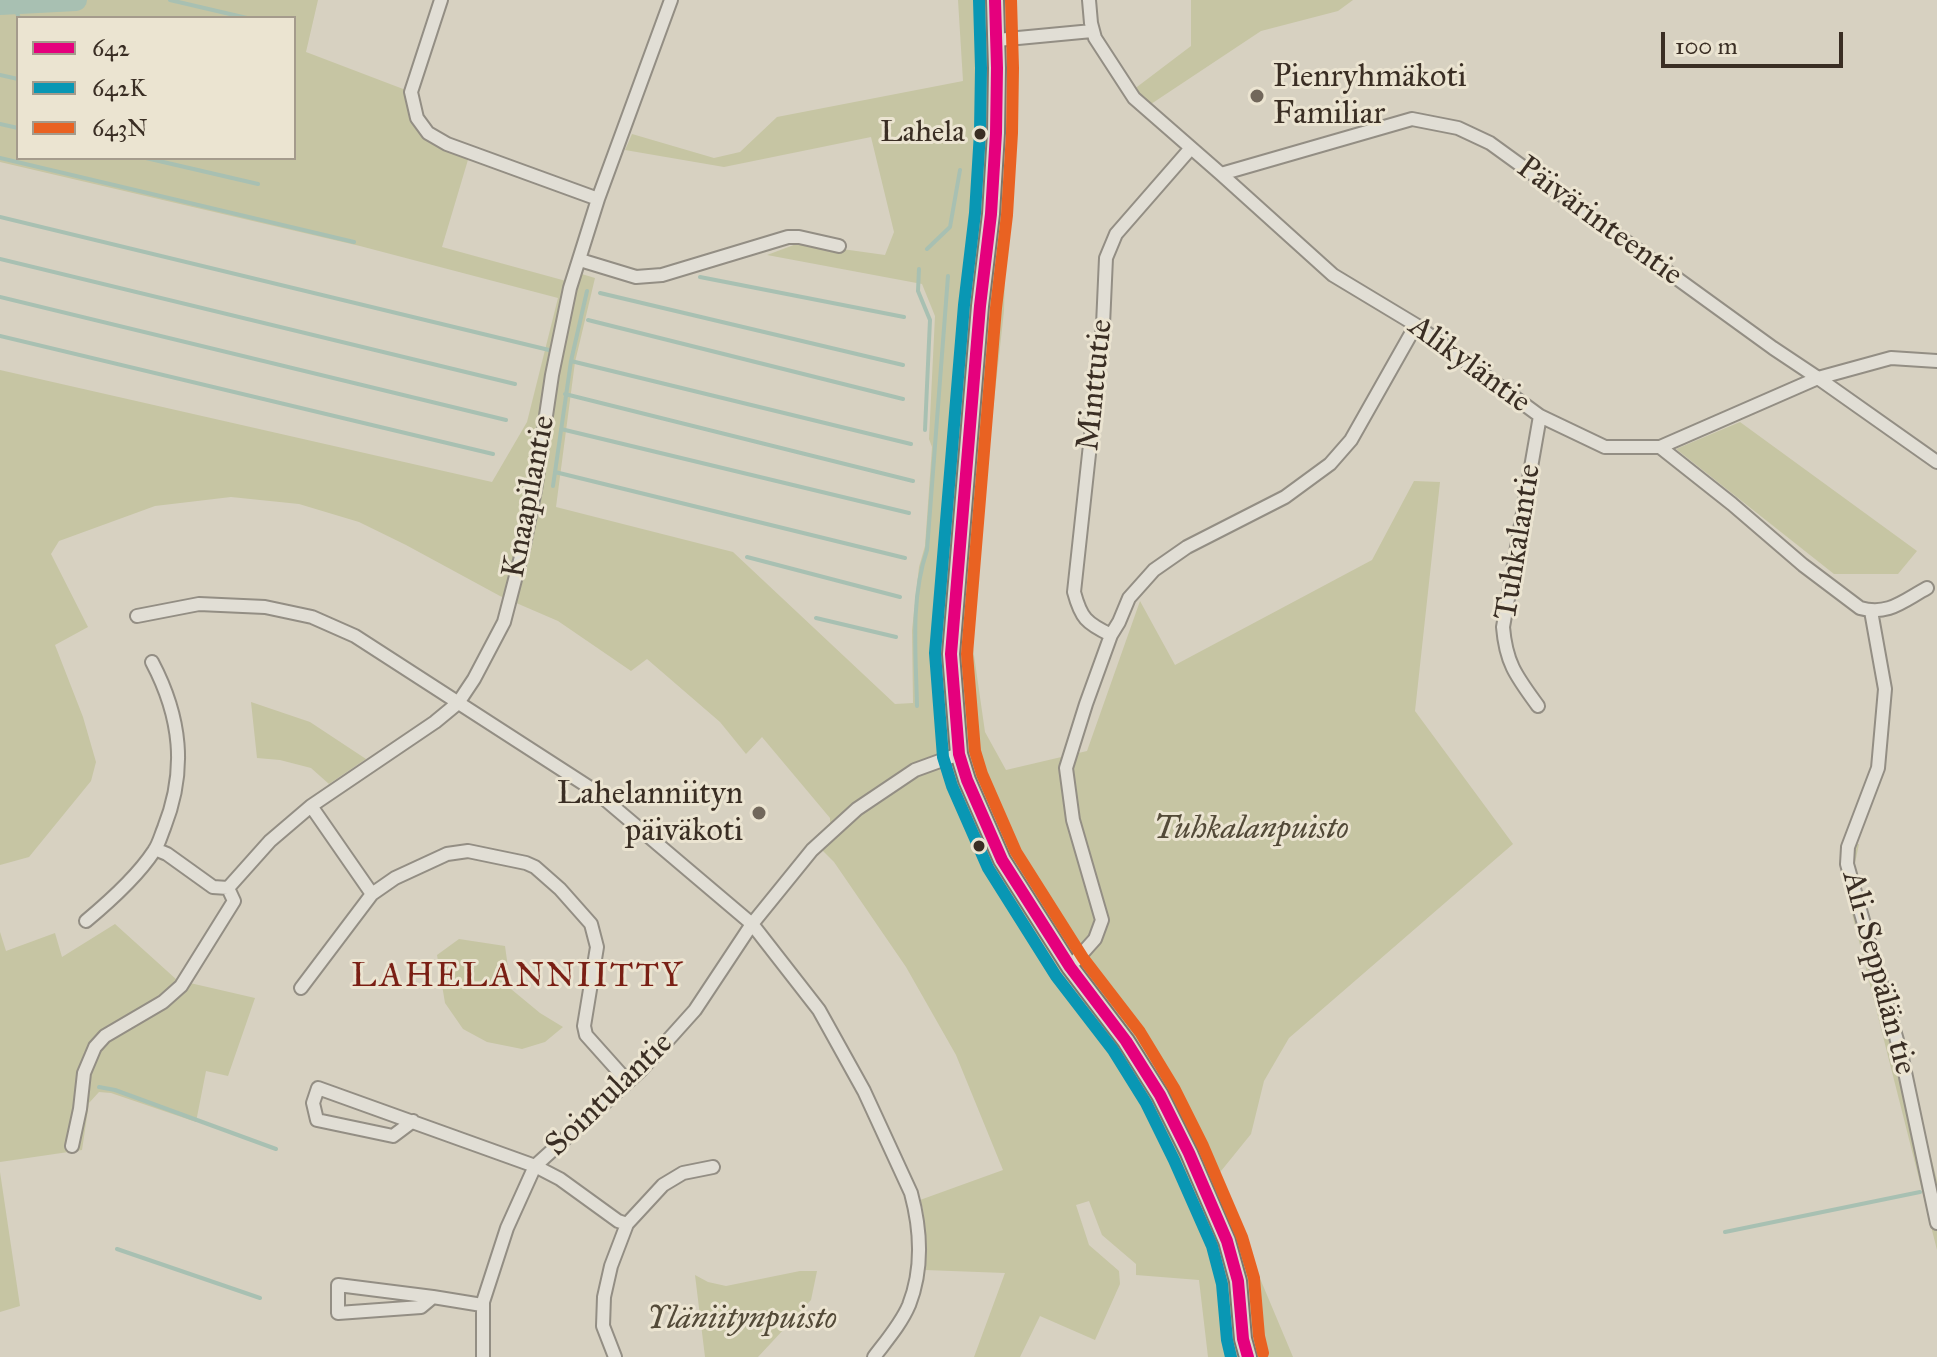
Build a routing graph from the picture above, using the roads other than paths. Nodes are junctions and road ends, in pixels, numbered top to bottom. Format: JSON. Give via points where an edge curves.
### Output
{"nodes":[{"id":1,"x":441,"y":0,"type":"edge"},
{"id":2,"x":671,"y":0,"type":"edge"},
{"id":3,"x":995,"y":0,"type":"edge"},
{"id":4,"x":1089,"y":0,"type":"edge"},
{"id":5,"x":1092,"y":31,"type":"junction"},
{"id":6,"x":997,"y":40,"type":"junction"},
{"id":7,"x":1191,"y":148,"type":"junction"},
{"id":8,"x":1221,"y":174,"type":"junction"},
{"id":9,"x":598,"y":199,"type":"junction"},
{"id":10,"x":839,"y":246,"type":"dead end"},
{"id":11,"x":580,"y":260,"type":"junction"},
{"id":12,"x":1416,"y":325,"type":"junction"},
{"id":13,"x":1937,"y":361,"type":"edge"},
{"id":14,"x":1818,"y":378,"type":"junction"},
{"id":15,"x":1540,"y":416,"type":"junction"},
{"id":16,"x":1660,"y":447,"type":"junction"},
{"id":17,"x":1937,"y":462,"type":"edge"},
{"id":18,"x":1927,"y":588,"type":"dead end"},
{"id":19,"x":1871,"y":611,"type":"junction"},
{"id":20,"x":137,"y":616,"type":"dead end"},
{"id":21,"x":1111,"y":635,"type":"junction"},
{"id":22,"x":152,"y":662,"type":"dead end"},
{"id":23,"x":458,"y":703,"type":"junction"},
{"id":24,"x":1538,"y":706,"type":"dead end"},
{"id":25,"x":959,"y":754,"type":"junction"},
{"id":26,"x":311,"y":806,"type":"junction"},
{"id":27,"x":155,"y":849,"type":"junction"},
{"id":28,"x":228,"y":888,"type":"junction"},
{"id":29,"x":372,"y":894,"type":"junction"},
{"id":30,"x":86,"y":921,"type":"dead end"},
{"id":31,"x":752,"y":924,"type":"junction"},
{"id":32,"x":1070,"y":967,"type":"junction"},
{"id":33,"x":301,"y":988,"type":"dead end"},
{"id":34,"x":628,"y":1082,"type":"junction"},
{"id":35,"x":413,"y":1121,"type":"junction"},
{"id":36,"x":72,"y":1146,"type":"dead end"},
{"id":37,"x":535,"y":1166,"type":"junction"},
{"id":38,"x":713,"y":1167,"type":"dead end"},
{"id":39,"x":1937,"y":1223,"type":"edge"},
{"id":40,"x":627,"y":1224,"type":"junction"},
{"id":41,"x":433,"y":1297,"type":"junction"},
{"id":42,"x":482,"y":1305,"type":"junction"},
{"id":43,"x":483,"y":1357,"type":"edge"},
{"id":44,"x":615,"y":1357,"type":"edge"},
{"id":45,"x":874,"y":1357,"type":"edge"},
{"id":46,"x":1248,"y":1357,"type":"edge"}],
"edges":[{"from":1,"to":9,"type":"street","via":[[411,92],[417,118],[428,133]]},
{"from":2,"to":9,"type":"street","name":"Knaapilantie"},
{"from":3,"to":6,"type":"main road"},
{"from":4,"to":5,"type":"street","name":"Alikyläntie"},
{"from":5,"to":6,"type":"street"},
{"from":5,"to":7,"type":"street","name":"Alikyläntie","via":[[1134,98]]},
{"from":6,"to":25,"type":"main road","via":[[991,214],[951,654]]},
{"from":7,"to":8,"type":"street","name":"Alikyläntie"},
{"from":7,"to":21,"type":"street","name":"Minttutie","via":[[1116,234],[1106,258],[1074,592],[1080,615]]},
{"from":8,"to":12,"type":"street","name":"Alikyläntie","via":[[1333,275]]},
{"from":8,"to":14,"type":"street","name":"Päivärinteentie","via":[[1412,119],[1458,128],[1490,143]]},
{"from":9,"to":11,"type":"street","name":"Knaapilantie"},
{"from":10,"to":11,"type":"street","via":[[788,237],[662,275],[636,277]]},
{"from":11,"to":23,"type":"street","name":"Knaapilantie","via":[[570,288],[535,490],[504,622]]},
{"from":12,"to":15,"type":"street","name":"Alikyläntie"},
{"from":12,"to":21,"type":"street","via":[[1351,440],[1330,464],[1285,497],[1187,547],[1154,570],[1129,598]]},
{"from":13,"to":14,"type":"street","name":"Alikyläntie","via":[[1891,358]]},
{"from":14,"to":16,"type":"street","name":"Alikyläntie"},
{"from":14,"to":17,"type":"street","name":"Päivärinteentie"},
{"from":15,"to":16,"type":"street","name":"Alikyläntie","via":[[1605,447]]},
{"from":15,"to":24,"type":"street","name":"Tuhkalantie","via":[[1503,627],[1515,675]]},
{"from":16,"to":19,"type":"street","via":[[1812,572]]},
{"from":18,"to":19,"type":"street","via":[[1885,611]]},
{"from":19,"to":39,"type":"street","name":"Ali-Seppälän tie","via":[[1885,689],[1878,768],[1848,847],[1847,864],[1902,1058]]},
{"from":20,"to":23,"type":"street","via":[[199,604],[265,607],[312,617],[355,636]]},
{"from":21,"to":32,"type":"street","via":[[1066,768],[1073,820],[1102,920],[1095,939]]},
{"from":22,"to":27,"type":"street","via":[[175,720],[179,766]]},
{"from":23,"to":26,"type":"street","name":"Knaapilantie"},
{"from":23,"to":31,"type":"street","via":[[595,791]]},
{"from":25,"to":31,"type":"street","name":"Sointulantie","via":[[915,770],[857,809],[812,850]]},
{"from":25,"to":32,"type":"main road","via":[[1002,860]]},
{"from":26,"to":28,"type":"street","name":"Knaapilantie"},
{"from":26,"to":29,"type":"street"},
{"from":27,"to":28,"type":"street","via":[[213,887]]},
{"from":27,"to":30,"type":"street","via":[[118,894]]},
{"from":28,"to":36,"type":"street","via":[[234,901],[181,986],[95,1047],[84,1073]]},
{"from":29,"to":33,"type":"street"},
{"from":29,"to":34,"type":"street","via":[[447,854],[468,851],[535,867],[591,924],[597,947],[586,1035]]},
{"from":31,"to":34,"type":"street","name":"Sointulantie","via":[[695,1010]]},
{"from":31,"to":45,"type":"street","via":[[819,1010],[864,1091],[915,1207],[917,1274],[908,1306]]},
{"from":32,"to":46,"type":"main road","via":[[1126,1041],[1189,1153],[1227,1241]]},
{"from":34,"to":37,"type":"street","name":"Sointulantie"},
{"from":35,"to":35,"type":"street","via":[[318,1088],[313,1103],[317,1120],[393,1136]]},
{"from":35,"to":37,"type":"street"},
{"from":37,"to":40,"type":"street"},
{"from":37,"to":42,"type":"street","name":"Sointulantie","via":[[507,1228]]},
{"from":38,"to":40,"type":"street","via":[[683,1173],[663,1185]]},
{"from":40,"to":44,"type":"street","via":[[604,1297],[603,1326]]},
{"from":41,"to":41,"type":"street","via":[[338,1285],[338,1313],[421,1307]]},
{"from":41,"to":42,"type":"street"},
{"from":42,"to":43,"type":"street","name":"Sointulantie"}]}
